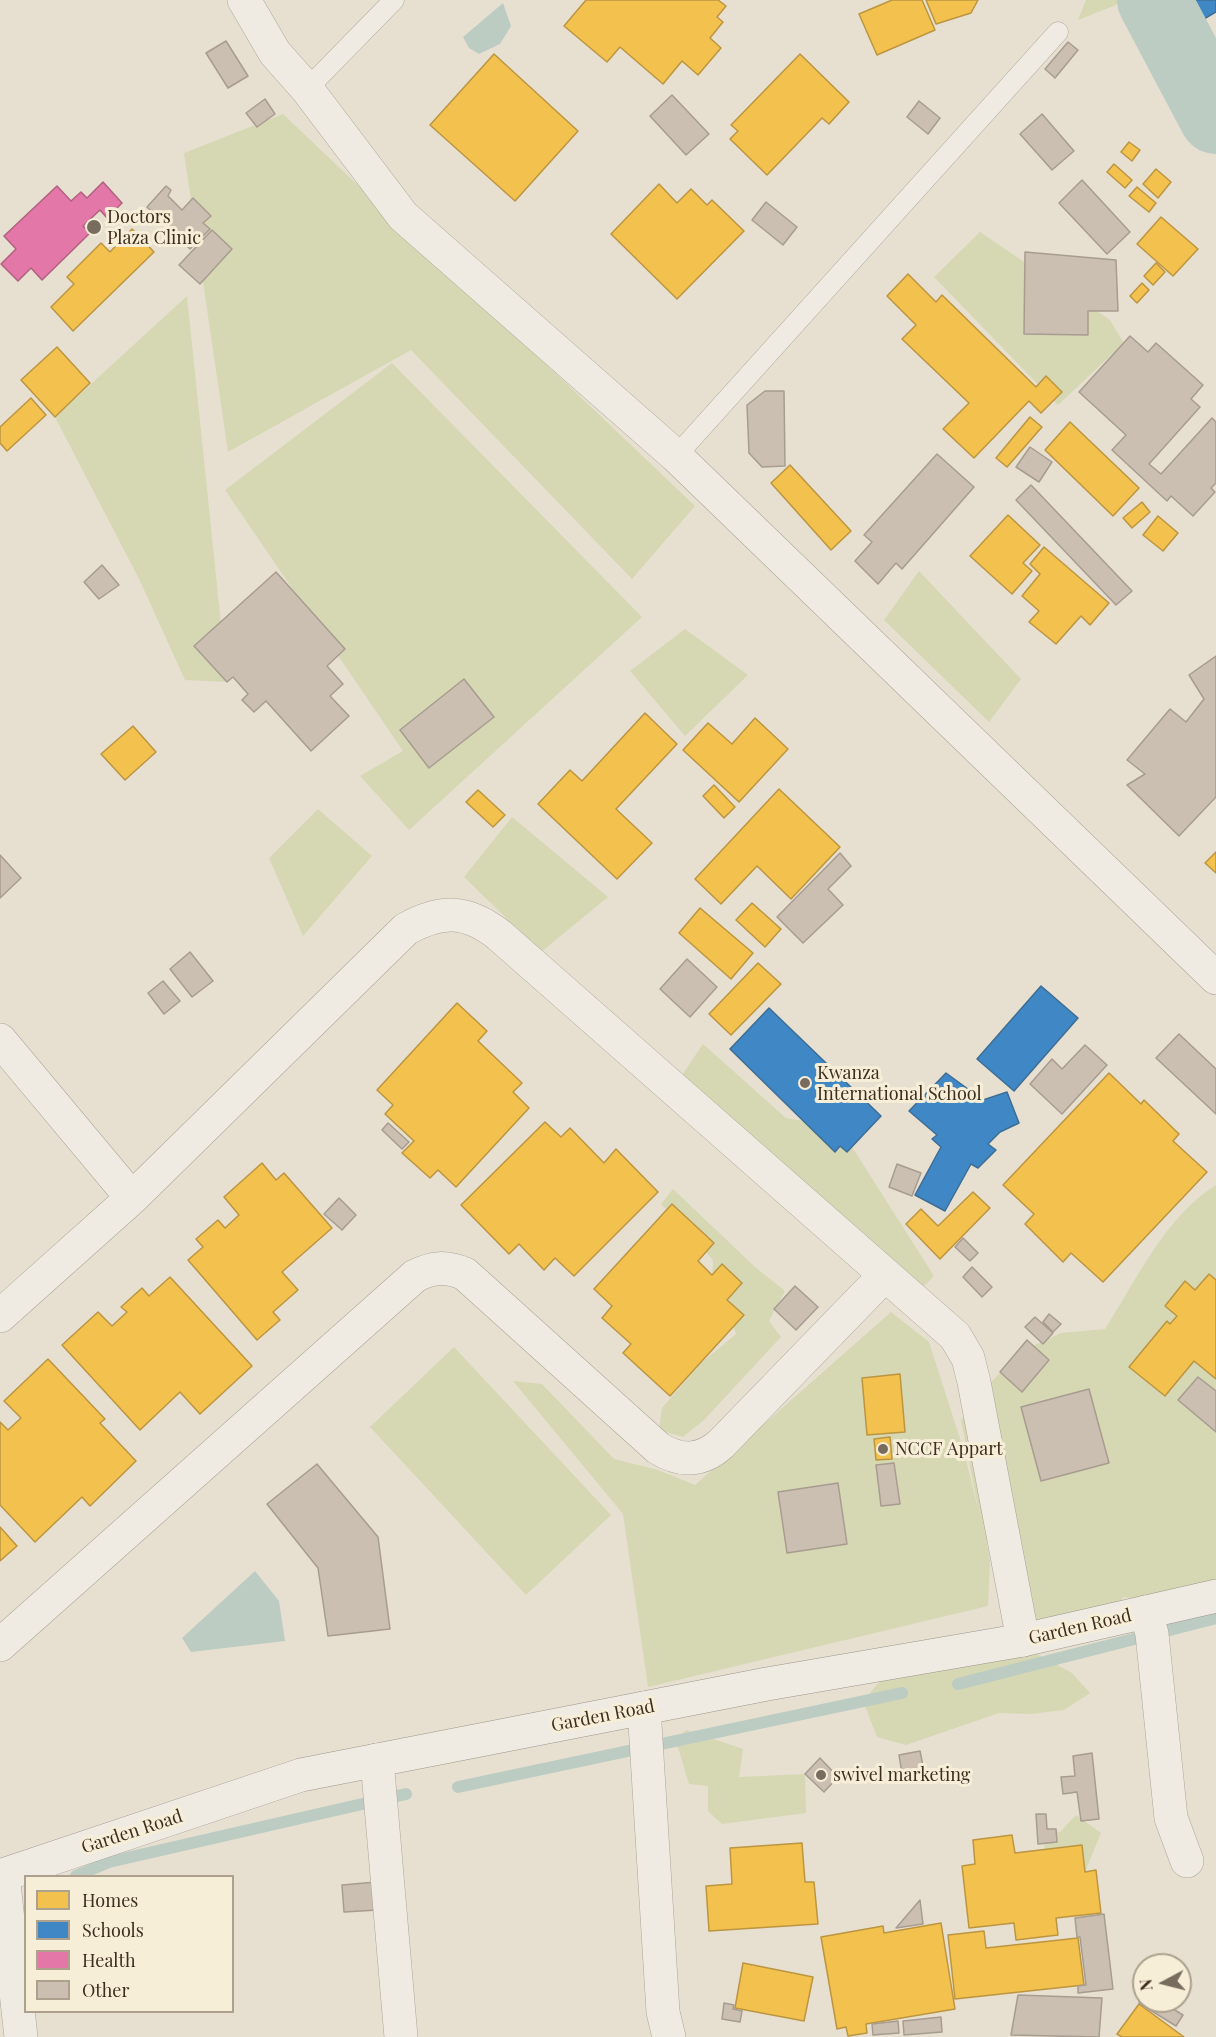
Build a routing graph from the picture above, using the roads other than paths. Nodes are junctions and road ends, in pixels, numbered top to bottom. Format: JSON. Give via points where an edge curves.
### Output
{"nodes":[{"id":1,"x":244,"y":0,"type":"edge"},
{"id":2,"x":394,"y":0,"type":"edge"},
{"id":3,"x":1058,"y":32,"type":"dead end"},
{"id":4,"x":307,"y":89,"type":"junction"},
{"id":5,"x":676,"y":456,"type":"junction"},
{"id":6,"x":1216,"y":978,"type":"edge"},
{"id":7,"x":0,"y":1040,"type":"edge"},
{"id":8,"x":132,"y":1198,"type":"junction"},
{"id":9,"x":885,"y":1275,"type":"junction"},
{"id":10,"x":0,"y":1316,"type":"edge"},
{"id":11,"x":1216,"y":1596,"type":"edge"},
{"id":12,"x":1146,"y":1612,"type":"junction"},
{"id":13,"x":1023,"y":1640,"type":"junction"},
{"id":14,"x":0,"y":1645,"type":"edge"},
{"id":15,"x":644,"y":1708,"type":"junction"},
{"id":16,"x":377,"y":1761,"type":"junction"},
{"id":17,"x":1187,"y":1861,"type":"dead end"},
{"id":18,"x":2,"y":1875,"type":"edge"},
{"id":19,"x":21,"y":2037,"type":"edge"},
{"id":20,"x":401,"y":2037,"type":"edge"},
{"id":21,"x":669,"y":2037,"type":"edge"}],
"edges":[{"from":1,"to":4,"type":"street","via":[[275,53]]},
{"from":2,"to":4,"type":"lane"},
{"from":3,"to":5,"type":"lane"},
{"from":4,"to":5,"type":"street","via":[[404,216]]},
{"from":5,"to":6,"type":"street"},
{"from":7,"to":8,"type":"street"},
{"from":8,"to":9,"type":"street","via":[[406,929],[444,914],[464,916],[499,935]]},
{"from":8,"to":10,"type":"street"},
{"from":9,"to":13,"type":"street","via":[[955,1336],[968,1358]]},
{"from":9,"to":14,"type":"street","via":[[722,1444],[710,1454],[683,1459],[658,1448],[465,1274],[440,1267],[427,1270],[415,1276]]},
{"from":11,"to":12,"type":"street","name":"Garden Road"},
{"from":12,"to":13,"type":"street","name":"Garden Road"},
{"from":12,"to":17,"type":"street","via":[[1152,1634],[1171,1818]]},
{"from":13,"to":15,"type":"street","name":"Garden Road"},
{"from":15,"to":16,"type":"street","name":"Garden Road"},
{"from":15,"to":21,"type":"street","via":[[663,2012]]},
{"from":16,"to":18,"type":"street","name":"Garden Road","via":[[301,1775]]},
{"from":16,"to":20,"type":"street"},
{"from":18,"to":19,"type":"street"}]}
